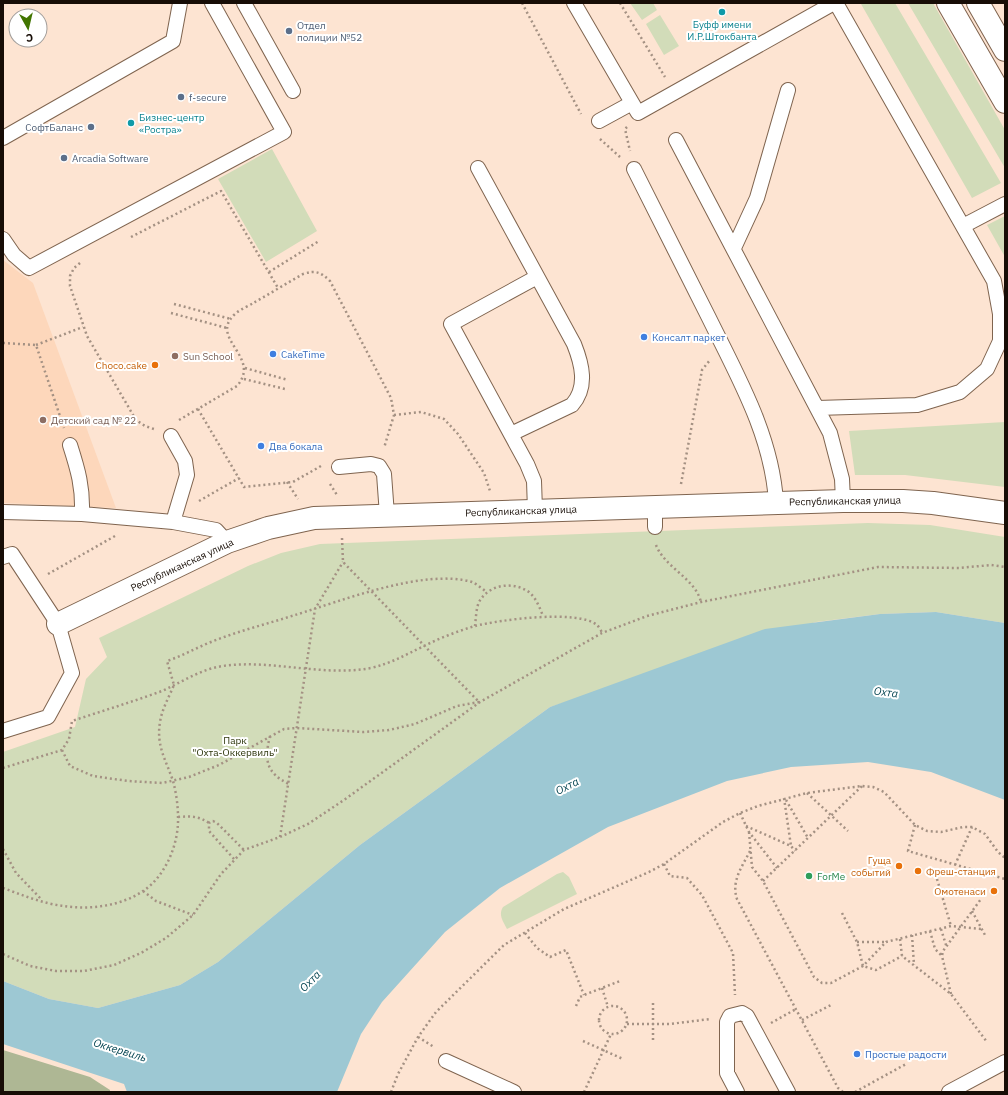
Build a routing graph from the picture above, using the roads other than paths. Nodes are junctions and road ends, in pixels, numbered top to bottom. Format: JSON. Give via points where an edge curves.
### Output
{"nodes":[{"id":1,"x":180,"y":3,"type":"edge"},
{"id":2,"x":212,"y":3,"type":"edge"},
{"id":3,"x":244,"y":3,"type":"edge"},
{"id":4,"x":574,"y":3,"type":"edge"},
{"id":5,"x":835,"y":3,"type":"edge"},
{"id":6,"x":948,"y":3,"type":"edge"},
{"id":7,"x":978,"y":3,"type":"edge"},
{"id":8,"x":1005,"y":50,"type":"edge"},
{"id":9,"x":788,"y":90,"type":"dead end"},
{"id":10,"x":293,"y":92,"type":"dead end"},
{"id":11,"x":1005,"y":102,"type":"edge"},
{"id":12,"x":635,"y":108,"type":"junction"},
{"id":13,"x":599,"y":120,"type":"dead end"},
{"id":14,"x":3,"y":138,"type":"edge"},
{"id":15,"x":676,"y":140,"type":"dead end"},
{"id":16,"x":478,"y":168,"type":"dead end"},
{"id":17,"x":634,"y":169,"type":"road end"},
{"id":18,"x":1005,"y":204,"type":"edge"},
{"id":19,"x":963,"y":226,"type":"junction"},
{"id":20,"x":3,"y":239,"type":"edge"},
{"id":21,"x":734,"y":248,"type":"junction"},
{"id":22,"x":537,"y":276,"type":"junction"},
{"id":23,"x":817,"y":408,"type":"junction"},
{"id":24,"x":168,"y":430,"type":"road end"},
{"id":25,"x":510,"y":434,"type":"junction"},
{"id":26,"x":70,"y":445,"type":"road end"},
{"id":27,"x":339,"y":467,"type":"road end"},
{"id":28,"x":843,"y":501,"type":"junction"},
{"id":29,"x":776,"y":502,"type":"junction"},
{"id":30,"x":535,"y":510,"type":"junction"},
{"id":31,"x":3,"y":512,"type":"edge"},
{"id":32,"x":82,"y":514,"type":"junction"},
{"id":33,"x":1005,"y":514,"type":"edge"},
{"id":34,"x":387,"y":515,"type":"junction"},
{"id":35,"x":174,"y":516,"type":"junction"},
{"id":36,"x":227,"y":542,"type":"junction"},
{"id":37,"x":3,"y":557,"type":"edge"},
{"id":38,"x":58,"y":624,"type":"junction"},
{"id":39,"x":3,"y":731,"type":"edge"},
{"id":40,"x":443,"y":1056,"type":"road end"},
{"id":41,"x":1005,"y":1062,"type":"edge"},
{"id":42,"x":514,"y":1092,"type":"edge"},
{"id":43,"x":737,"y":1092,"type":"edge"},
{"id":44,"x":788,"y":1092,"type":"edge"},
{"id":45,"x":948,"y":1092,"type":"edge"}],
"edges":[{"from":1,"to":14,"type":"lane","via":[[174,42]]},
{"from":2,"to":20,"type":"lane","via":[[284,132],[29,268],[14,255]]},
{"from":3,"to":10,"type":"lane"},
{"from":4,"to":12,"type":"lane"},
{"from":5,"to":12,"type":"lane"},
{"from":5,"to":19,"type":"lane"},
{"from":6,"to":11,"type":"street"},
{"from":7,"to":8,"type":"street"},
{"from":9,"to":21,"type":"lane","via":[[757,198]]},
{"from":12,"to":13,"type":"lane"},
{"from":15,"to":21,"type":"lane"},
{"from":16,"to":22,"type":"lane"},
{"from":17,"to":29,"type":"lane","via":[[747,394],[765,440],[775,481]]},
{"from":18,"to":19,"type":"lane"},
{"from":19,"to":23,"type":"lane","via":[[994,281],[1000,314],[1000,341],[987,369],[960,392],[917,405]]},
{"from":21,"to":23,"type":"lane"},
{"from":22,"to":25,"type":"lane","via":[[580,358],[582,386],[579,397],[572,405]]},
{"from":22,"to":25,"type":"lane","via":[[451,324]]},
{"from":23,"to":28,"type":"lane","via":[[831,439],[842,479]]},
{"from":24,"to":35,"type":"lane","via":[[185,461],[187,475]]},
{"from":25,"to":30,"type":"lane","via":[[534,481]]},
{"from":26,"to":32,"type":"lane","via":[[81,480]]},
{"from":27,"to":34,"type":"lane","via":[[371,464],[379,466],[384,474]]},
{"from":28,"to":29,"type":"street","name":"Республиканская улица"},
{"from":28,"to":33,"type":"street","name":"Республиканская улица","via":[[933,503]]},
{"from":29,"to":30,"type":"street","name":"Республиканская улица","via":[[655,516]]},
{"from":30,"to":34,"type":"street","name":"Республиканская улица"},
{"from":31,"to":32,"type":"lane"},
{"from":32,"to":35,"type":"lane","via":[[143,520]]},
{"from":34,"to":36,"type":"street","name":"Республиканская улица","via":[[314,518],[268,528]]},
{"from":35,"to":36,"type":"lane","via":[[216,530]]},
{"from":36,"to":38,"type":"street","name":"Республиканская улица"},
{"from":37,"to":38,"type":"lane","via":[[12,554]]},
{"from":38,"to":39,"type":"lane","via":[[72,673],[48,717]]},
{"from":40,"to":42,"type":"lane"},
{"from":41,"to":45,"type":"lane"},
{"from":43,"to":44,"type":"lane","via":[[726,1073],[727,1022],[733,1015],[742,1013],[747,1016]]}]}
